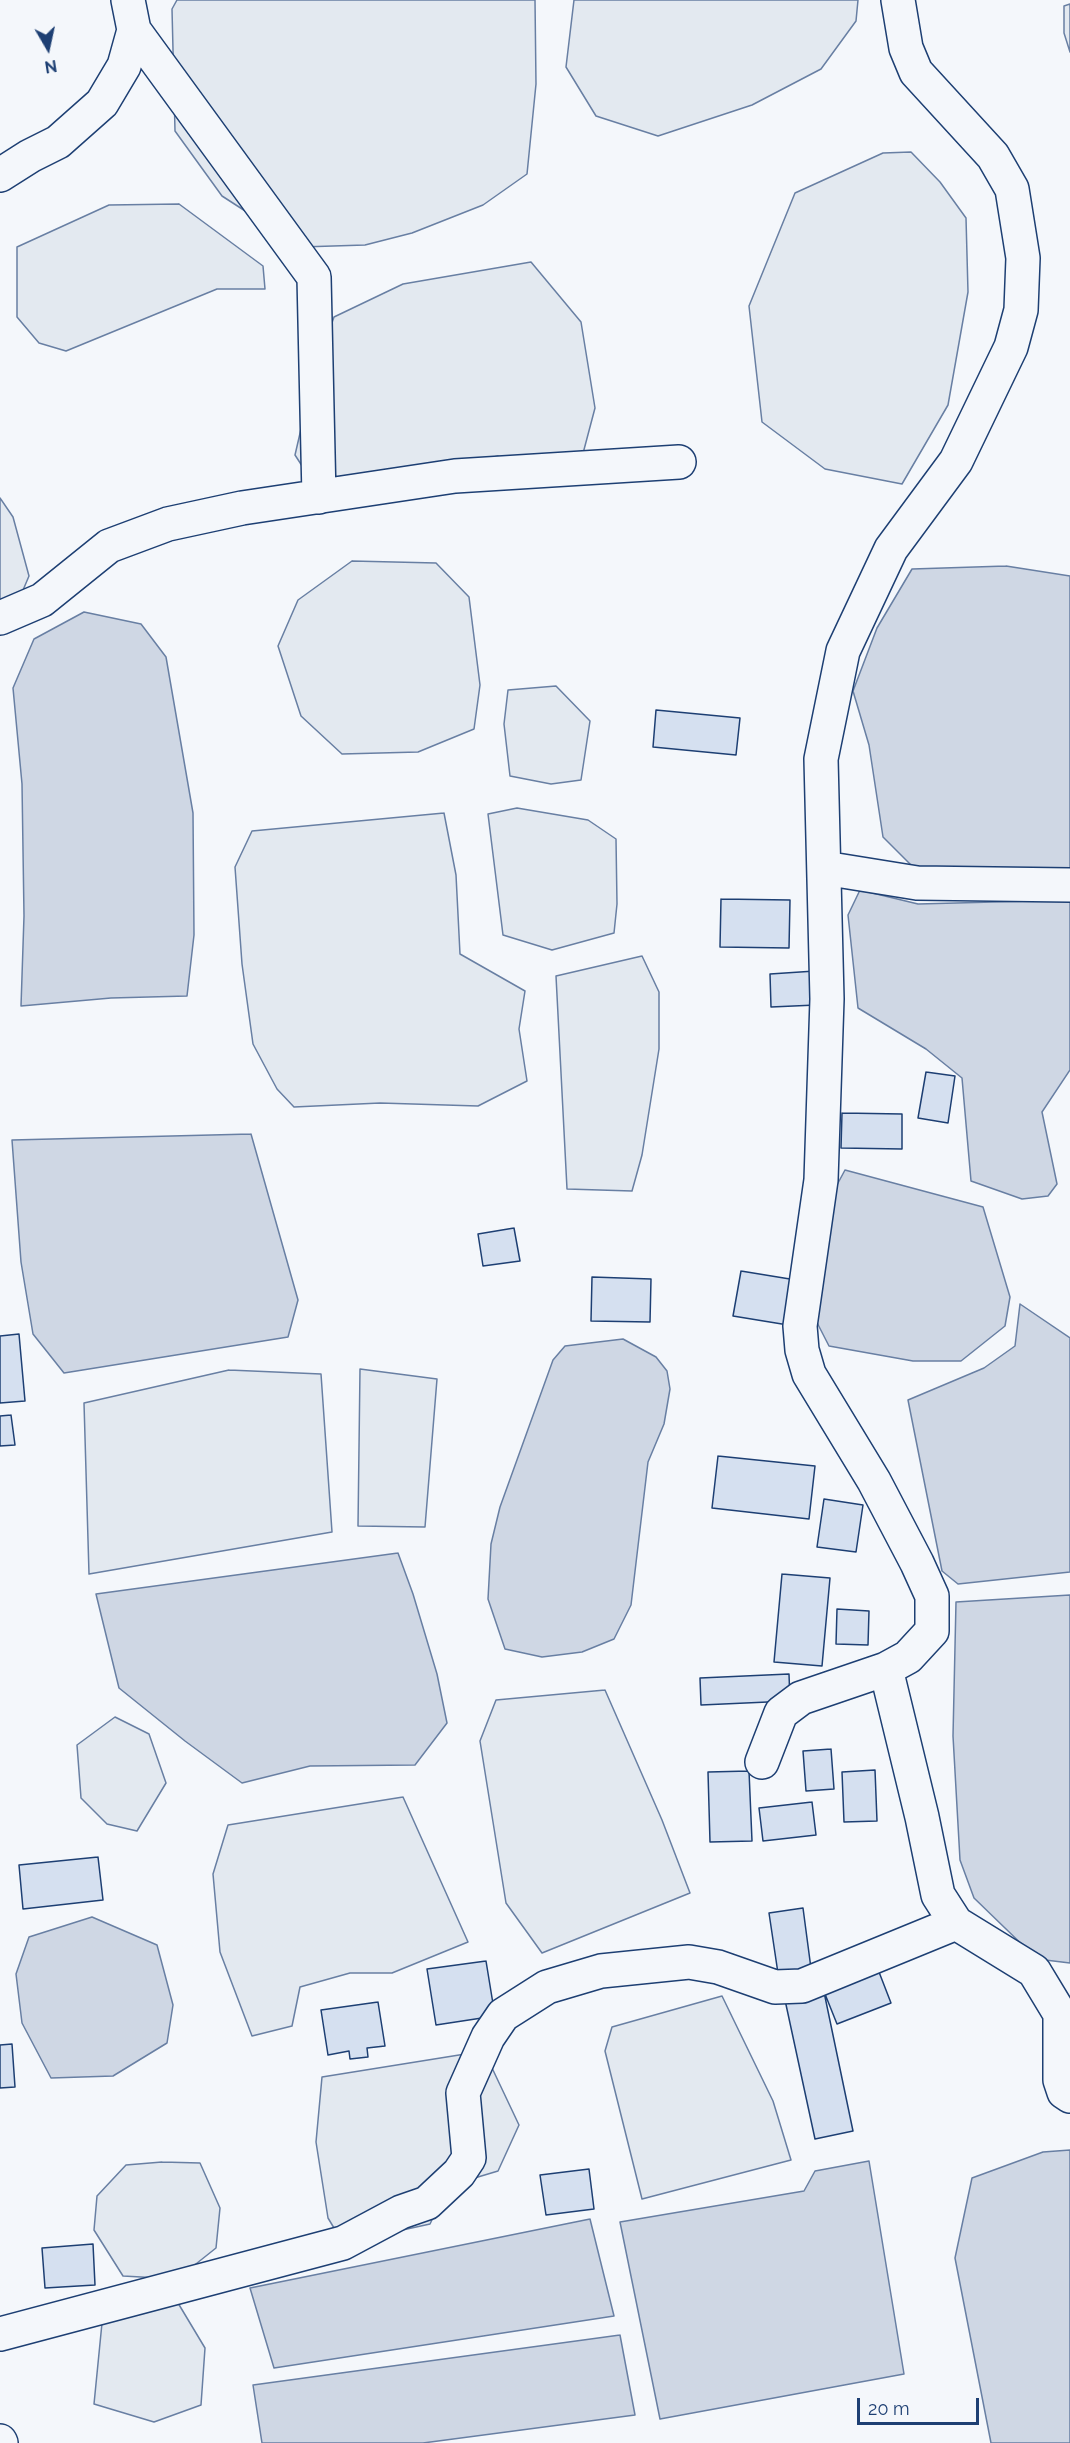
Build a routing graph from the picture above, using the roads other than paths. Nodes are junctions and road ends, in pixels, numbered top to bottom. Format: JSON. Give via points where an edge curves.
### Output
{"nodes":[{"id":1,"x":898,"y":0,"type":"edge"},
{"id":2,"x":131,"y":15,"type":"edge"},
{"id":3,"x":0,"y":175,"type":"edge"},
{"id":4,"x":679,"y":462,"type":"dead end"},
{"id":5,"x":319,"y":497,"type":"junction"},
{"id":6,"x":0,"y":618,"type":"edge"},
{"id":7,"x":824,"y":868,"type":"junction"},
{"id":8,"x":1070,"y":885,"type":"edge"},
{"id":9,"x":886,"y":1669,"type":"junction"},
{"id":10,"x":762,"y":1762,"type":"dead end"},
{"id":11,"x":956,"y":1923,"type":"junction"},
{"id":12,"x":1070,"y":2096,"type":"edge"},
{"id":13,"x":0,"y":2334,"type":"edge"}],
"edges":[{"from":1,"to":7,"type":"street","via":[[906,48],[916,72],[993,156],[1012,189],[1023,258],[1021,310],[1011,346],[956,461],[891,549],[843,651],[821,759]]},
{"from":2,"to":3,"type":"street","via":[[124,66],[102,103],[58,142]]},
{"from":2,"to":5,"type":"street","via":[[314,277]]},
{"from":4,"to":5,"type":"street","via":[[455,476]]},
{"from":5,"to":6,"type":"street","via":[[168,524],[109,546],[42,600]]},
{"from":7,"to":8,"type":"street","via":[[916,884]]},
{"from":7,"to":9,"type":"street","via":[[827,999],[821,1180],[800,1326],[809,1374],[874,1481],[932,1596],[932,1631],[908,1657]]},
{"from":9,"to":10,"type":"street","via":[[801,1698],[781,1713]]},
{"from":9,"to":11,"type":"street","via":[[938,1895]]},
{"from":11,"to":12,"type":"street","via":[[1034,1971],[1060,2014],[1060,2079]]},
{"from":11,"to":13,"type":"street","via":[[802,1986],[775,1987],[718,1967],[689,1962],[601,1971],[547,1987],[503,2015],[488,2037],[463,2093],[469,2157],[459,2173],[427,2203],[400,2212],[343,2243]]}]}
